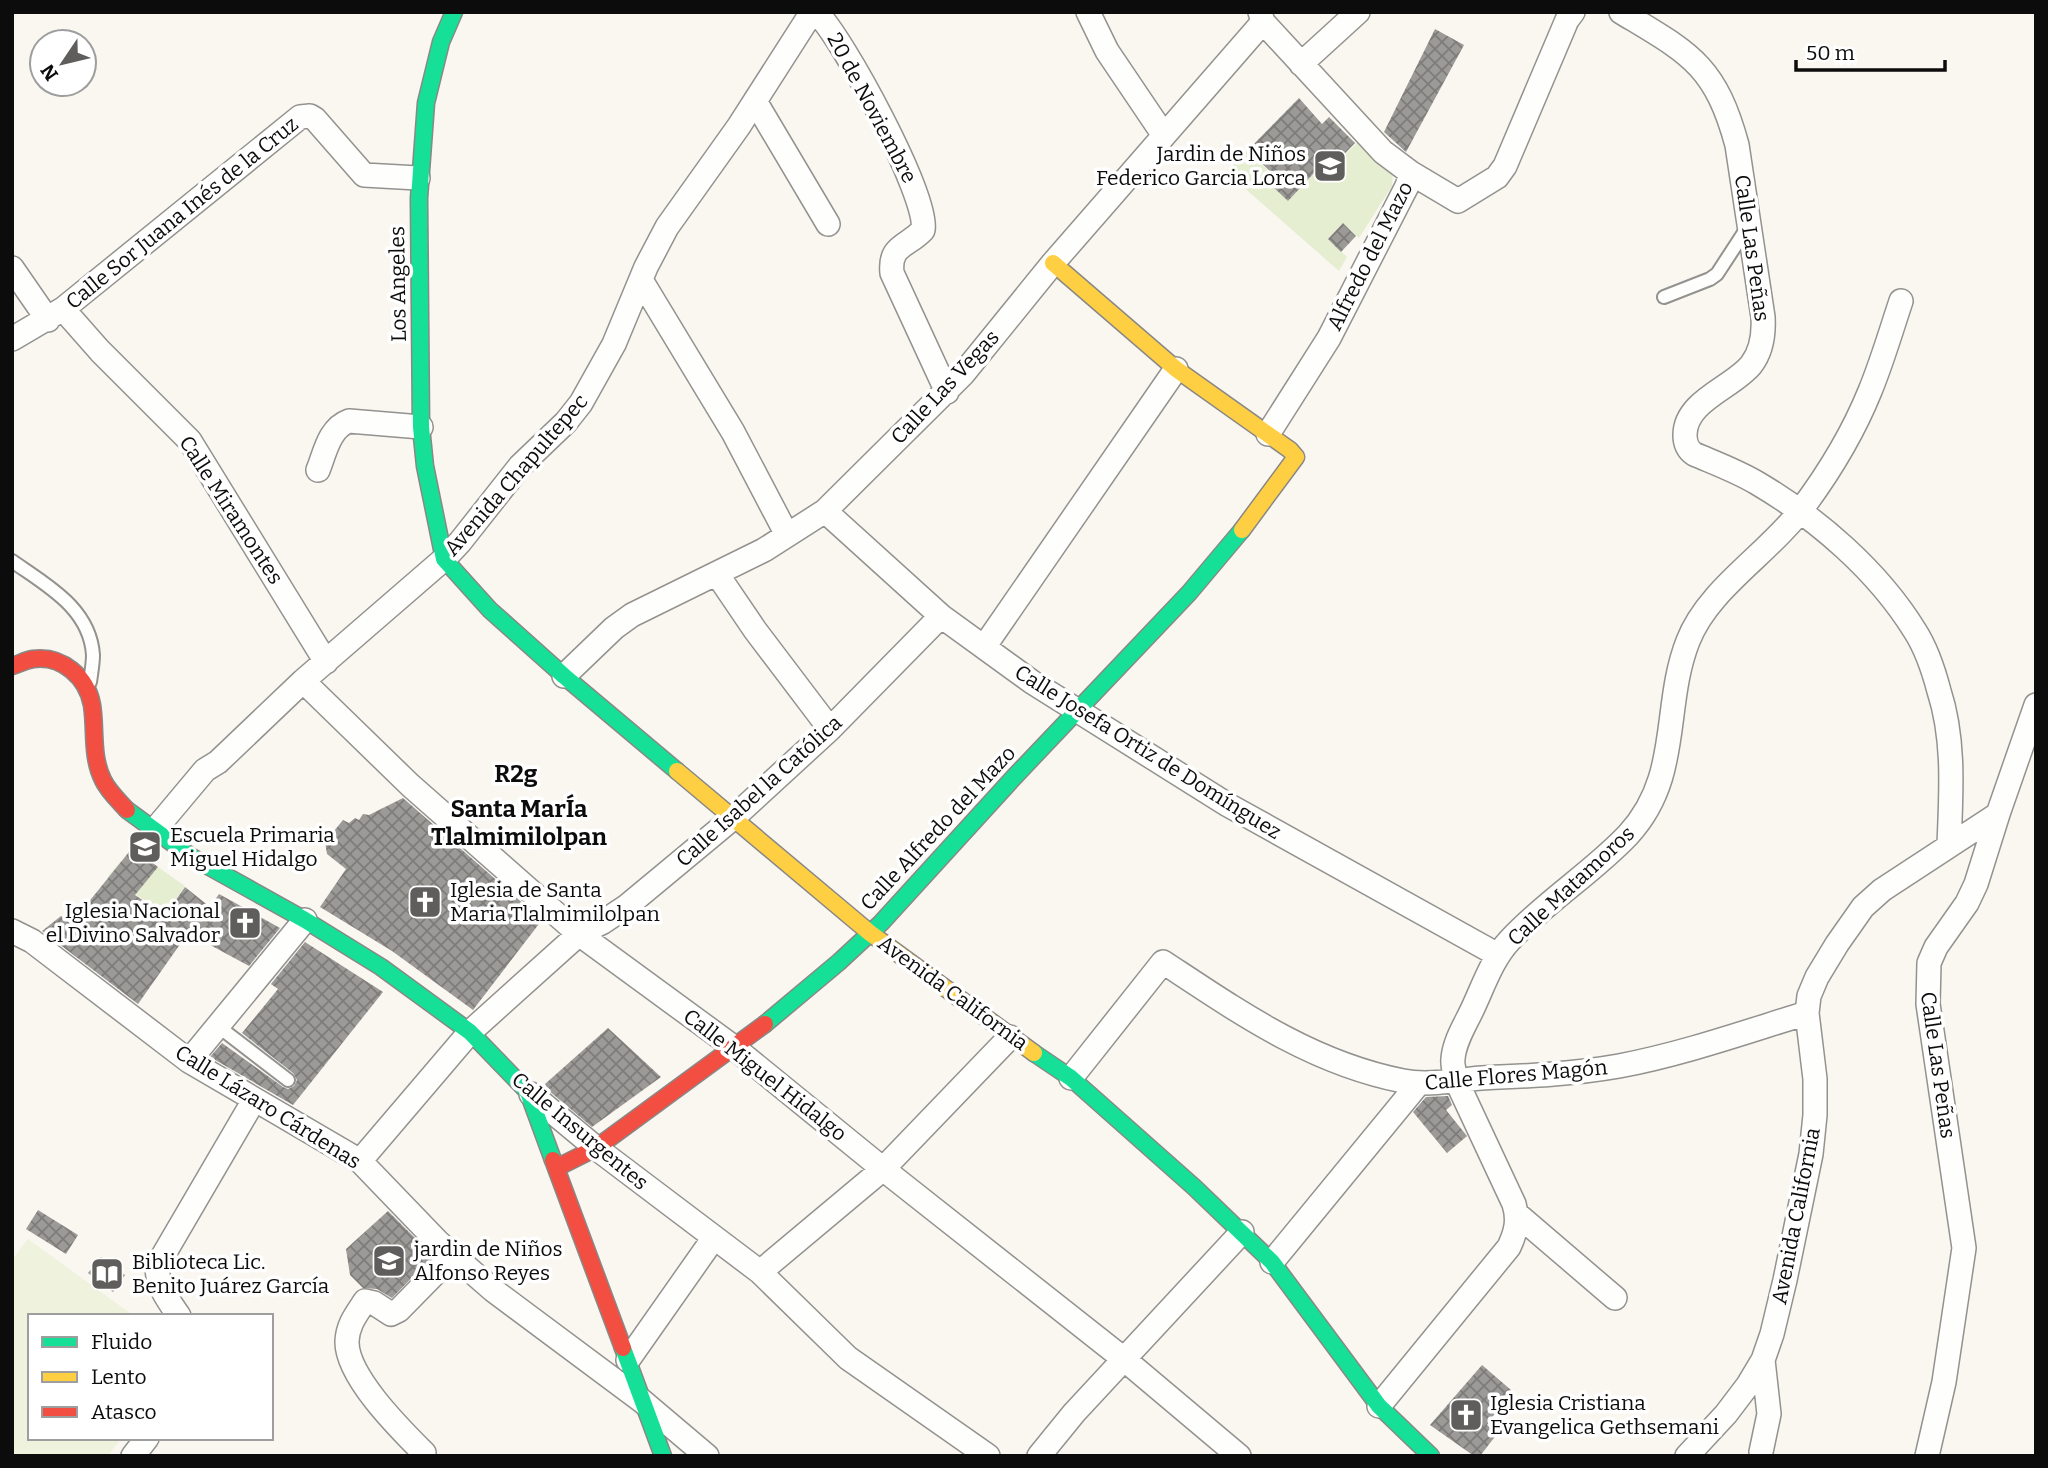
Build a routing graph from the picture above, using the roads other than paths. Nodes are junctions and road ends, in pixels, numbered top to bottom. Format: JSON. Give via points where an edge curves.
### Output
{"nodes":[{"id":1,"x":454,"y":12,"type":"edge"},
{"id":2,"x":814,"y":12,"type":"edge"},
{"id":3,"x":1088,"y":12,"type":"edge"},
{"id":4,"x":1358,"y":12,"type":"edge"},
{"id":5,"x":1573,"y":12,"type":"edge"},
{"id":6,"x":1621,"y":12,"type":"edge"},
{"id":7,"x":1262,"y":17,"type":"edge"},
{"id":8,"x":1301,"y":64,"type":"junction"},
{"id":9,"x":755,"y":101,"type":"junction"},
{"id":10,"x":1163,"y":134,"type":"junction"},
{"id":11,"x":1411,"y":173,"type":"junction"},
{"id":12,"x":418,"y":178,"type":"junction"},
{"id":13,"x":828,"y":224,"type":"dead end"},
{"id":14,"x":1749,"y":225,"type":"junction"},
{"id":15,"x":1052,"y":263,"type":"junction"},
{"id":16,"x":12,"y":268,"type":"edge"},
{"id":17,"x":641,"y":280,"type":"junction"},
{"id":18,"x":1664,"y":297,"type":"dead end"},
{"id":19,"x":1901,"y":301,"type":"dead end"},
{"id":20,"x":55,"y":314,"type":"junction"},
{"id":21,"x":12,"y":339,"type":"edge"},
{"id":22,"x":1176,"y":369,"type":"junction"},
{"id":23,"x":947,"y":392,"type":"junction"},
{"id":24,"x":421,"y":427,"type":"junction"},
{"id":25,"x":1268,"y":434,"type":"junction"},
{"id":26,"x":318,"y":470,"type":"dead end"},
{"id":27,"x":825,"y":511,"type":"junction"},
{"id":28,"x":1800,"y":512,"type":"junction"},
{"id":29,"x":787,"y":535,"type":"junction"},
{"id":30,"x":444,"y":559,"type":"junction"},
{"id":31,"x":12,"y":561,"type":"edge"},
{"id":32,"x":717,"y":574,"type":"junction"},
{"id":33,"x":941,"y":616,"type":"junction"},
{"id":34,"x":984,"y":647,"type":"junction"},
{"id":35,"x":326,"y":662,"type":"junction"},
{"id":36,"x":12,"y":666,"type":"edge"},
{"id":37,"x":564,"y":676,"type":"junction"},
{"id":38,"x":303,"y":681,"type":"junction"},
{"id":39,"x":89,"y":693,"type":"junction"},
{"id":40,"x":2036,"y":705,"type":"edge"},
{"id":41,"x":1079,"y":709,"type":"junction"},
{"id":42,"x":830,"y":729,"type":"junction"},
{"id":43,"x":1998,"y":814,"type":"junction"},
{"id":44,"x":733,"y":818,"type":"junction"},
{"id":45,"x":153,"y":832,"type":"junction"},
{"id":46,"x":1949,"y":845,"type":"junction"},
{"id":47,"x":306,"y":920,"type":"junction"},
{"id":48,"x":12,"y":931,"type":"edge"},
{"id":49,"x":870,"y":933,"type":"junction"},
{"id":50,"x":579,"y":934,"type":"junction"},
{"id":51,"x":1499,"y":955,"type":"junction"},
{"id":52,"x":1807,"y":1013,"type":"junction"},
{"id":53,"x":219,"y":1027,"type":"junction"},
{"id":54,"x":470,"y":1032,"type":"junction"},
{"id":55,"x":1010,"y":1037,"type":"junction"},
{"id":56,"x":733,"y":1046,"type":"junction"},
{"id":57,"x":189,"y":1061,"type":"junction"},
{"id":58,"x":1071,"y":1078,"type":"junction"},
{"id":59,"x":288,"y":1080,"type":"dead end"},
{"id":60,"x":1456,"y":1080,"type":"junction"},
{"id":61,"x":1419,"y":1083,"type":"junction"},
{"id":62,"x":528,"y":1092,"type":"junction"},
{"id":63,"x":254,"y":1100,"type":"junction"},
{"id":64,"x":596,"y":1148,"type":"junction"},
{"id":65,"x":360,"y":1161,"type":"junction"},
{"id":66,"x":555,"y":1168,"type":"junction"},
{"id":67,"x":883,"y":1168,"type":"junction"},
{"id":68,"x":1518,"y":1215,"type":"junction"},
{"id":69,"x":1242,"y":1232,"type":"junction"},
{"id":70,"x":713,"y":1238,"type":"junction"},
{"id":71,"x":452,"y":1255,"type":"junction"},
{"id":72,"x":1272,"y":1262,"type":"junction"},
{"id":73,"x":760,"y":1272,"type":"junction"},
{"id":74,"x":1615,"y":1297,"type":"dead end"},
{"id":75,"x":178,"y":1314,"type":"edge"},
{"id":76,"x":628,"y":1360,"type":"junction"},
{"id":77,"x":1125,"y":1360,"type":"junction"},
{"id":78,"x":1763,"y":1360,"type":"junction"},
{"id":79,"x":642,"y":1401,"type":"junction"},
{"id":80,"x":1379,"y":1406,"type":"junction"},
{"id":81,"x":145,"y":1440,"type":"edge"},
{"id":82,"x":1761,"y":1452,"type":"dead end"},
{"id":83,"x":424,"y":1454,"type":"dead end"},
{"id":84,"x":133,"y":1456,"type":"edge"},
{"id":85,"x":663,"y":1456,"type":"edge"},
{"id":86,"x":707,"y":1456,"type":"edge"},
{"id":87,"x":988,"y":1456,"type":"edge"},
{"id":88,"x":1039,"y":1456,"type":"edge"},
{"id":89,"x":1239,"y":1456,"type":"edge"},
{"id":90,"x":1431,"y":1456,"type":"edge"},
{"id":91,"x":1687,"y":1456,"type":"edge"},
{"id":92,"x":1927,"y":1456,"type":"edge"}],
"edges":[{"from":1,"to":12,"type":"street","name":"Los Angeles","via":[[429,77]]},
{"from":2,"to":9,"type":"street","name":"Avenida Chapultepec"},
{"from":2,"to":23,"type":"street","name":"20 de Noviembre","via":[[840,41],[917,196],[923,230],[893,254],[892,273]]},
{"from":3,"to":10,"type":"street","via":[[1124,79]]},
{"from":4,"to":8,"type":"street"},
{"from":5,"to":11,"type":"street","name":"Alfredo del Mazo","via":[[1497,177],[1458,201]]},
{"from":6,"to":14,"type":"street","name":"Calle Las Peñas","via":[[1687,53],[1716,88],[1737,145]]},
{"from":7,"to":8,"type":"street"},
{"from":7,"to":10,"type":"street","name":"Calle Las Vegas"},
{"from":8,"to":11,"type":"street","via":[[1383,152]]},
{"from":9,"to":13,"type":"street"},
{"from":9,"to":17,"type":"street","name":"Avenida Chapultepec","via":[[667,227]]},
{"from":10,"to":15,"type":"street","name":"Calle Las Vegas"},
{"from":11,"to":25,"type":"street","name":"Alfredo del Mazo","via":[[1329,338]]},
{"from":12,"to":20,"type":"street","name":"Calle Sor Juana Inés de la Cruz","via":[[364,174],[315,119],[305,115]]},
{"from":12,"to":24,"type":"street","name":"Los Angeles"},
{"from":14,"to":18,"type":"lane","via":[[1717,274]]},
{"from":14,"to":28,"type":"street","name":"Calle Las Peñas","via":[[1764,335],[1752,363],[1741,375],[1687,419],[1685,442],[1694,454],[1757,482]]},
{"from":15,"to":22,"type":"street"},
{"from":15,"to":23,"type":"street","name":"Calle Las Vegas"},
{"from":16,"to":20,"type":"street","name":"Calle Miramontes"},
{"from":17,"to":29,"type":"street","via":[[733,432]]},
{"from":17,"to":30,"type":"street","name":"Avenida Chapultepec","via":[[614,344],[581,403],[520,466]]},
{"from":19,"to":28,"type":"street","name":"Calle Matamoros","via":[[1871,390]]},
{"from":20,"to":21,"type":"street","name":"Calle Sor Juana Inés de la Cruz"},
{"from":20,"to":35,"type":"street","name":"Calle Miramontes","via":[[100,351],[190,441]]},
{"from":22,"to":25,"type":"street"},
{"from":22,"to":34,"type":"street"},
{"from":23,"to":27,"type":"street","name":"Calle Las Vegas"},
{"from":24,"to":26,"type":"street","via":[[349,421],[334,432]]},
{"from":24,"to":30,"type":"street","name":"Los Angeles"},
{"from":25,"to":41,"type":"street","name":"Calle Alfredo del Mazo","via":[[1296,457],[1293,465],[1226,551]]},
{"from":27,"to":29,"type":"street","name":"Calle Las Vegas"},
{"from":27,"to":33,"type":"street","name":"Calle Josefa Ortiz de Domínguez"},
{"from":28,"to":46,"type":"street","name":"Calle Las Peñas","via":[[1856,558],[1917,634],[1940,691],[1946,720],[1951,770]]},
{"from":28,"to":51,"type":"street","name":"Calle Matamoros","via":[[1694,626],[1681,666],[1668,756],[1646,812],[1628,835]]},
{"from":29,"to":32,"type":"street","name":"Calle Las Vegas"},
{"from":30,"to":35,"type":"street","name":"Avenida Chapultepec"},
{"from":30,"to":37,"type":"street","name":"Avenida California","via":[[490,610]]},
{"from":31,"to":39,"type":"lane","via":[[78,613],[93,656]]},
{"from":32,"to":37,"type":"street","name":"Calle Las Vegas","via":[[632,615]]},
{"from":32,"to":42,"type":"street"},
{"from":33,"to":34,"type":"street","name":"Calle Josefa Ortiz de Domínguez"},
{"from":33,"to":42,"type":"street","name":"Calle Isabel la Católica"},
{"from":34,"to":41,"type":"street","name":"Calle Josefa Ortiz de Domínguez"},
{"from":35,"to":38,"type":"street","name":"Avenida Chapultepec"},
{"from":36,"to":39,"type":"street","via":[[34,659],[54,661],[71,668]]},
{"from":37,"to":44,"type":"street","name":"Avenida California"},
{"from":38,"to":45,"type":"street","name":"Avenida Chapultepec","via":[[205,770]]},
{"from":38,"to":50,"type":"street","name":"Calle Miguel Hidalgo","via":[[410,785]]},
{"from":39,"to":45,"type":"street","name":"Calle Insurgentes","via":[[93,746],[103,781],[130,814]]},
{"from":40,"to":43,"type":"street"},
{"from":41,"to":49,"type":"street","name":"Calle Alfredo del Mazo"},
{"from":41,"to":51,"type":"street","name":"Calle Josefa Ortiz de Domínguez","via":[[1228,805]]},
{"from":42,"to":44,"type":"street","name":"Calle Isabel la Católica"},
{"from":43,"to":46,"type":"street","name":"Avenida California"},
{"from":43,"to":92,"type":"street","name":"Calle Las Peñas","via":[[1976,884],[1929,963],[1928,1004],[1964,1248],[1942,1394]]},
{"from":44,"to":49,"type":"street","name":"Avenida California"},
{"from":44,"to":50,"type":"street","name":"Calle Isabel la Católica","via":[[627,906]]},
{"from":45,"to":47,"type":"street","name":"Calle Insurgentes","via":[[229,880]]},
{"from":46,"to":52,"type":"street","name":"Avenida California","via":[[1863,907],[1817,977]]},
{"from":47,"to":53,"type":"street"},
{"from":47,"to":54,"type":"street","name":"Calle Insurgentes"},
{"from":48,"to":57,"type":"street","name":"Calle Lázaro Cárdenas","via":[[33,941]]},
{"from":49,"to":55,"type":"street","name":"Avenida California"},
{"from":49,"to":56,"type":"street","name":"Calle Alfredo del Mazo"},
{"from":50,"to":54,"type":"street","name":"Calle Isabel la Católica"},
{"from":50,"to":56,"type":"street","name":"Calle Miguel Hidalgo"},
{"from":51,"to":60,"type":"street","name":"Calle Matamoros","via":[[1456,1044]]},
{"from":52,"to":60,"type":"street","name":"Calle Flores Magón","via":[[1618,1066]]},
{"from":52,"to":78,"type":"street","name":"Avenida California","via":[[1815,1079],[1811,1154],[1786,1279]]},
{"from":53,"to":57,"type":"street"},
{"from":53,"to":59,"type":"lane"},
{"from":54,"to":62,"type":"street","name":"Calle Insurgentes"},
{"from":54,"to":65,"type":"street","name":"Calle Isabel la Católica"},
{"from":55,"to":58,"type":"street","name":"Avenida California"},
{"from":55,"to":67,"type":"street"},
{"from":56,"to":64,"type":"street","name":"Calle Alfredo del Mazo"},
{"from":56,"to":67,"type":"street","name":"Calle Miguel Hidalgo"},
{"from":57,"to":63,"type":"street","name":"Calle Lázaro Cárdenas"},
{"from":58,"to":61,"type":"street","name":"Calle Flores Magón","via":[[1163,962],[1283,1039],[1380,1076]]},
{"from":58,"to":69,"type":"street","name":"Avenida California"},
{"from":60,"to":61,"type":"street","name":"Calle Flores Magón"},
{"from":60,"to":68,"type":"street","name":"Calle Matamoros"},
{"from":61,"to":72,"type":"street"},
{"from":62,"to":64,"type":"street","name":"Calle Insurgentes"},
{"from":62,"to":66,"type":"street"},
{"from":63,"to":65,"type":"street","name":"Calle Lázaro Cárdenas"},
{"from":63,"to":75,"type":"street","via":[[157,1266],[162,1291]]},
{"from":64,"to":66,"type":"street","name":"Calle Alfredo del Mazo"},
{"from":64,"to":70,"type":"street","name":"Calle Insurgentes"},
{"from":65,"to":71,"type":"street","name":"Calle Lázaro Cárdenas"},
{"from":66,"to":76,"type":"street"},
{"from":67,"to":73,"type":"street"},
{"from":67,"to":77,"type":"street","name":"Calle Miguel Hidalgo"},
{"from":68,"to":74,"type":"street"},
{"from":68,"to":80,"type":"street","via":[[1509,1247]]},
{"from":69,"to":72,"type":"street","name":"Avenida California"},
{"from":69,"to":77,"type":"street"},
{"from":70,"to":73,"type":"street","name":"Calle Insurgentes"},
{"from":70,"to":76,"type":"street"},
{"from":71,"to":79,"type":"street","name":"Calle Lázaro Cárdenas"},
{"from":71,"to":83,"type":"street","via":[[391,1314],[365,1301],[354,1315],[348,1338],[347,1350],[370,1392]]},
{"from":72,"to":80,"type":"street","name":"Avenida California"},
{"from":73,"to":87,"type":"street","name":"Calle Insurgentes","via":[[848,1358]]},
{"from":76,"to":79,"type":"street"},
{"from":77,"to":88,"type":"street"},
{"from":77,"to":89,"type":"street","name":"Calle Miguel Hidalgo"},
{"from":78,"to":82,"type":"street","via":[[1769,1406]]},
{"from":78,"to":91,"type":"street","name":"Avenida California","via":[[1726,1414]]},
{"from":79,"to":85,"type":"street"},
{"from":79,"to":86,"type":"street","name":"Calle Lázaro Cárdenas"},
{"from":80,"to":90,"type":"street","name":"Avenida California"},
{"from":81,"to":84,"type":"street"}]}
